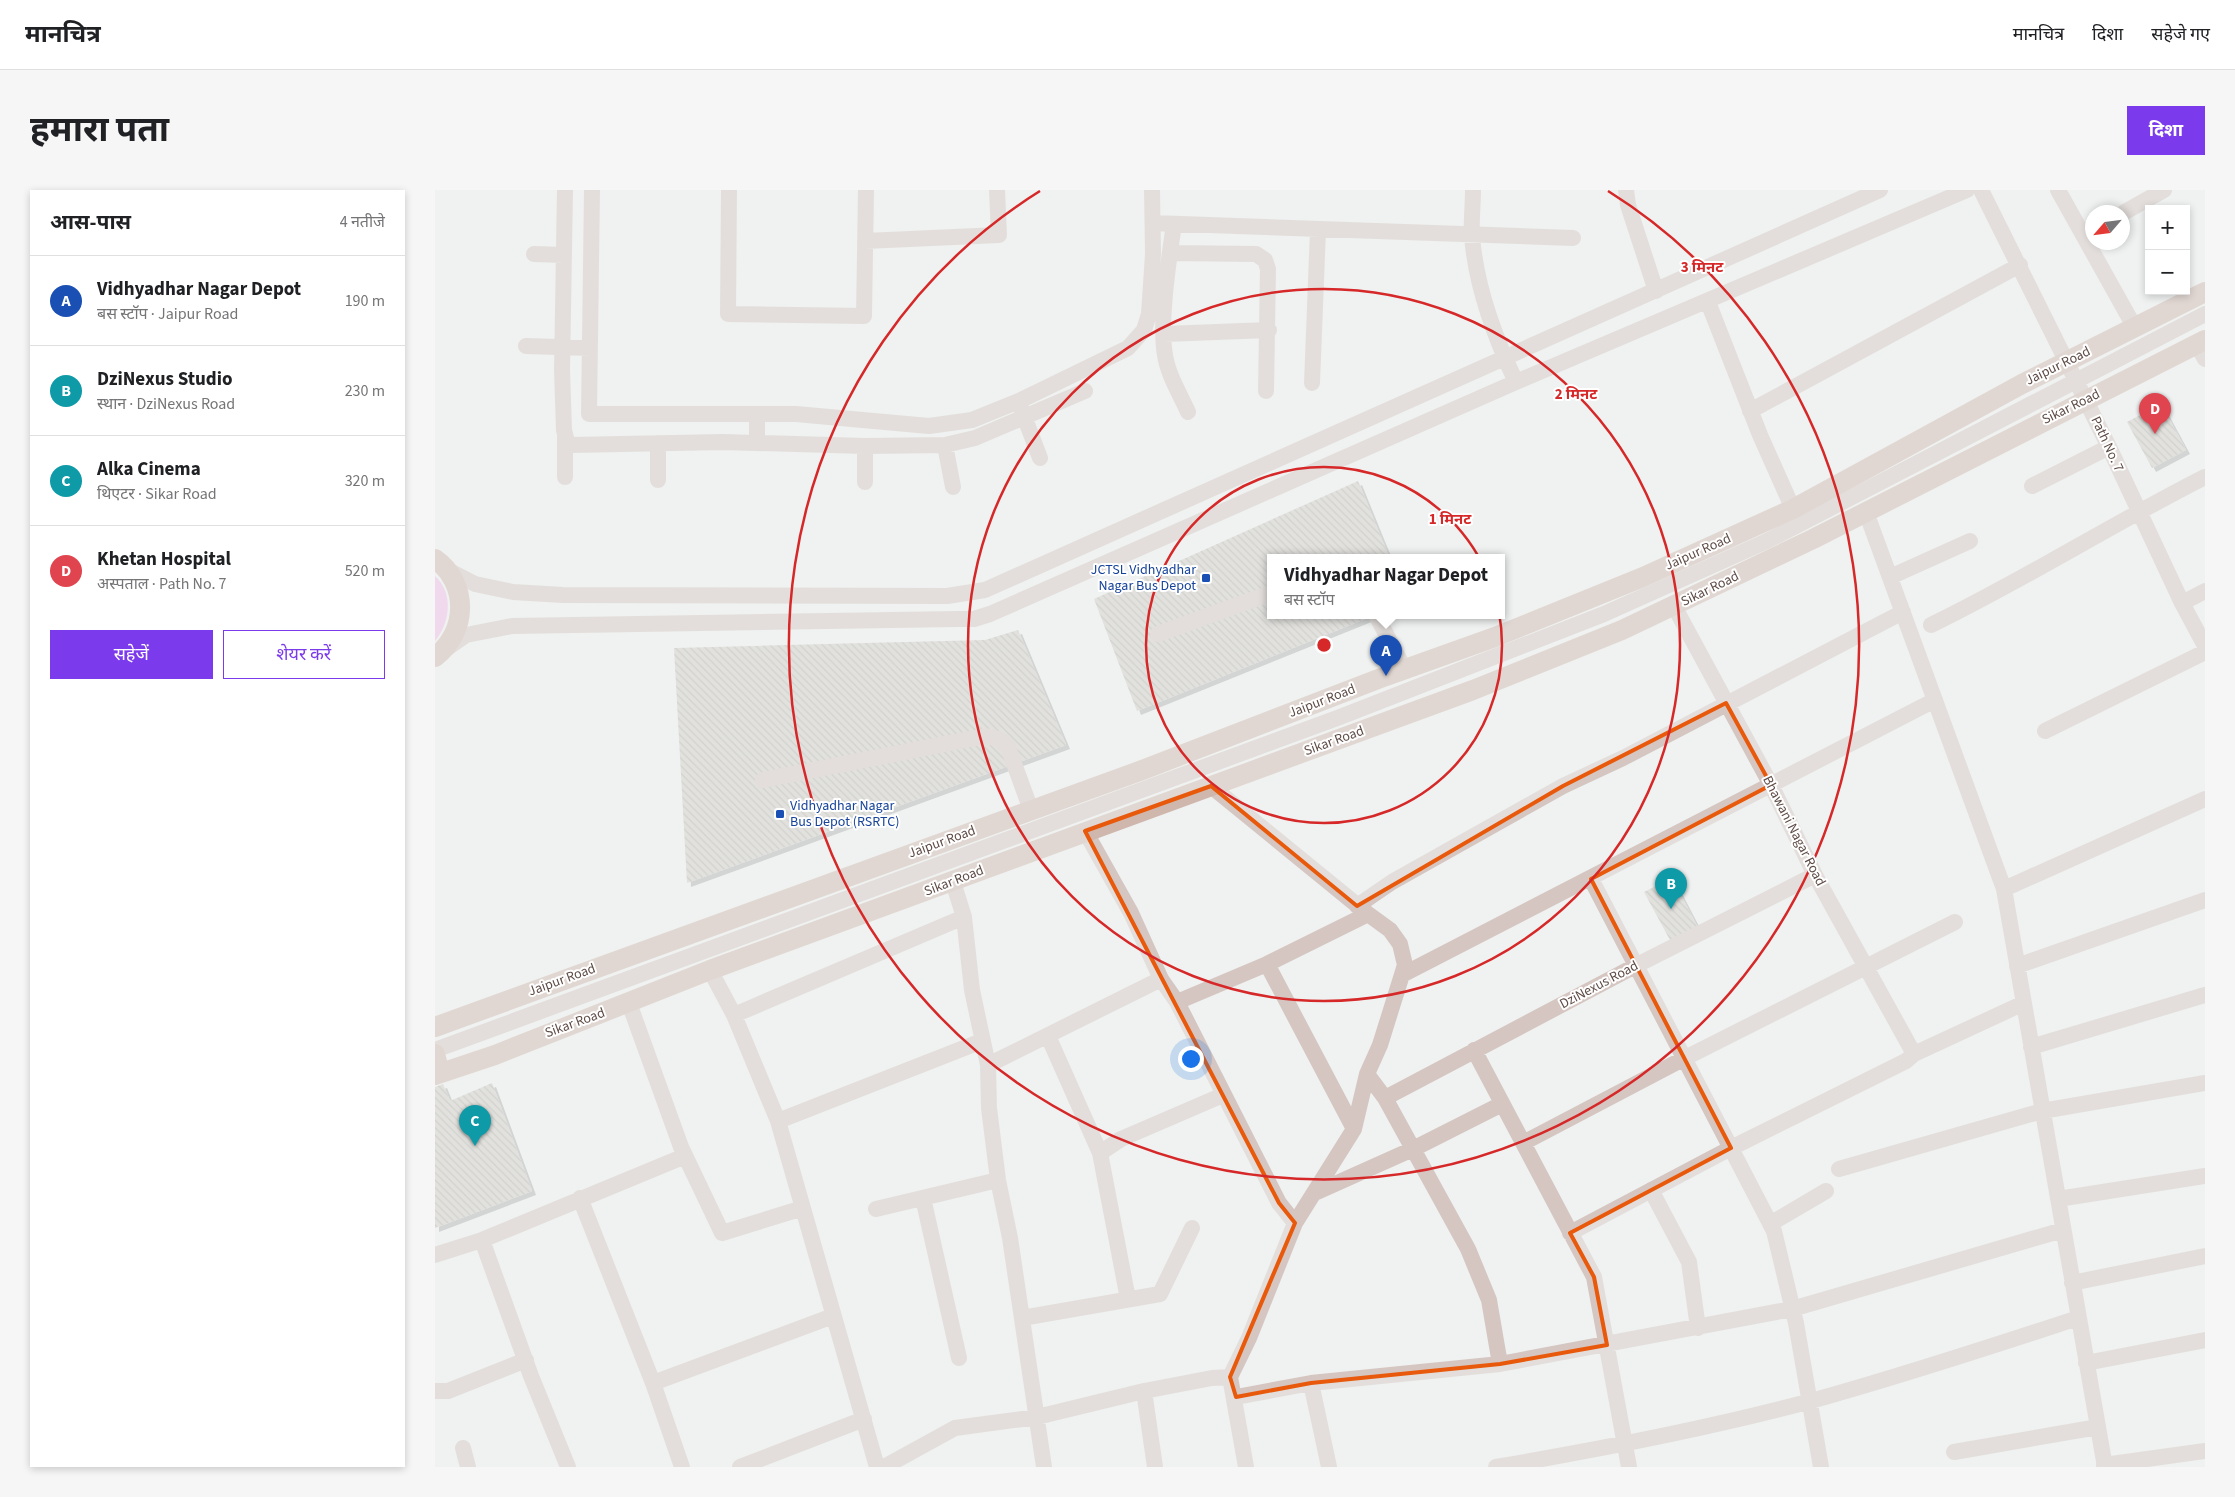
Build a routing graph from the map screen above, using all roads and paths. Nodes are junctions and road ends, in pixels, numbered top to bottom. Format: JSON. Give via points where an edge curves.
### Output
{"nodes":[{"id":1,"x":565,"y":190,"type":"edge"},
{"id":2,"x":592,"y":190,"type":"edge"},
{"id":3,"x":729,"y":190,"type":"edge"},
{"id":4,"x":866,"y":190,"type":"edge"},
{"id":5,"x":997,"y":190,"type":"edge"},
{"id":6,"x":1152,"y":190,"type":"edge"},
{"id":7,"x":1473,"y":190,"type":"edge"},
{"id":8,"x":1626,"y":190,"type":"edge"},
{"id":9,"x":1967,"y":190,"type":"edge"},
{"id":10,"x":1981,"y":190,"type":"edge"},
{"id":11,"x":2057,"y":190,"type":"edge"},
{"id":12,"x":2164,"y":190,"type":"edge"},
{"id":13,"x":1871,"y":192,"type":"edge"},
{"id":14,"x":2130,"y":209,"type":"edge"},
{"id":15,"x":1153,"y":223,"type":"junction"},
{"id":16,"x":1175,"y":224,"type":"junction"},
{"id":17,"x":2085,"y":229,"type":"edge"},
{"id":18,"x":1318,"y":230,"type":"junction"},
{"id":19,"x":1472,"y":235,"type":"junction"},
{"id":20,"x":1573,"y":238,"type":"dead end"},
{"id":21,"x":865,"y":241,"type":"junction"},
{"id":22,"x":2096,"y":250,"type":"edge"},
{"id":23,"x":1170,"y":253,"type":"junction"},
{"id":24,"x":534,"y":254,"type":"dead end"},
{"id":25,"x":564,"y":255,"type":"junction"},
{"id":26,"x":2020,"y":265,"type":"junction"},
{"id":27,"x":1656,"y":291,"type":"junction"},
{"id":28,"x":2205,"y":292,"type":"edge"},
{"id":29,"x":1708,"y":302,"type":"junction"},
{"id":30,"x":2205,"y":314,"type":"edge"},
{"id":31,"x":2135,"y":328,"type":"junction"},
{"id":32,"x":1269,"y":330,"type":"junction"},
{"id":33,"x":1164,"y":334,"type":"junction"},
{"id":34,"x":527,"y":346,"type":"dead end"},
{"id":35,"x":562,"y":347,"type":"junction"},
{"id":36,"x":590,"y":348,"type":"junction"},
{"id":37,"x":2202,"y":348,"type":"edge"},
{"id":38,"x":1505,"y":358,"type":"junction"},
{"id":39,"x":2067,"y":362,"type":"junction"},
{"id":40,"x":1516,"y":382,"type":"junction"},
{"id":41,"x":1313,"y":383,"type":"dead end"},
{"id":42,"x":1085,"y":391,"type":"dead end"},
{"id":43,"x":1266,"y":391,"type":"dead end"},
{"id":44,"x":2081,"y":391,"type":"junction"},
{"id":45,"x":1019,"y":401,"type":"junction"},
{"id":46,"x":1750,"y":411,"type":"junction"},
{"id":47,"x":1188,"y":412,"type":"dead end"},
{"id":48,"x":757,"y":414,"type":"junction"},
{"id":49,"x":1025,"y":418,"type":"junction"},
{"id":50,"x":565,"y":436,"type":"junction"},
{"id":51,"x":659,"y":443,"type":"junction"},
{"id":52,"x":757,"y":443,"type":"junction"},
{"id":53,"x":865,"y":446,"type":"junction"},
{"id":54,"x":945,"y":446,"type":"junction"},
{"id":55,"x":2109,"y":447,"type":"junction"},
{"id":56,"x":1040,"y":458,"type":"dead end"},
{"id":57,"x":565,"y":477,"type":"dead end"},
{"id":58,"x":2205,"y":477,"type":"edge"},
{"id":59,"x":658,"y":480,"type":"dead end"},
{"id":60,"x":865,"y":482,"type":"dead end"},
{"id":61,"x":2032,"y":486,"type":"dead end"},
{"id":62,"x":953,"y":487,"type":"dead end"},
{"id":63,"x":1793,"y":509,"type":"junction"},
{"id":64,"x":2138,"y":511,"type":"junction"},
{"id":65,"x":1867,"y":512,"type":"junction"},
{"id":66,"x":1970,"y":541,"type":"dead end"},
{"id":67,"x":441,"y":564,"type":"edge"},
{"id":68,"x":1890,"y":577,"type":"junction"},
{"id":69,"x":2205,"y":591,"type":"edge"},
{"id":70,"x":1267,"y":594,"type":"edge"},
{"id":71,"x":2182,"y":603,"type":"junction"},
{"id":72,"x":1674,"y":606,"type":"junction"},
{"id":73,"x":1903,"y":612,"type":"junction"},
{"id":74,"x":1378,"y":619,"type":"edge"},
{"id":75,"x":1931,"y":625,"type":"dead end"},
{"id":76,"x":1158,"y":634,"type":"dead end"},
{"id":77,"x":2205,"y":646,"type":"edge"},
{"id":78,"x":2205,"y":652,"type":"edge"},
{"id":79,"x":437,"y":656,"type":"edge"},
{"id":80,"x":1405,"y":670,"type":"junction"},
{"id":81,"x":1935,"y":700,"type":"junction"},
{"id":82,"x":1726,"y":703,"type":"junction"},
{"id":83,"x":2045,"y":731,"type":"dead end"},
{"id":84,"x":763,"y":780,"type":"dead end"},
{"id":85,"x":1771,"y":785,"type":"junction"},
{"id":86,"x":1211,"y":786,"type":"junction"},
{"id":87,"x":2205,"y":799,"type":"edge"},
{"id":88,"x":1031,"y":810,"type":"junction"},
{"id":89,"x":1085,"y":831,"type":"junction"},
{"id":90,"x":1815,"y":875,"type":"junction"},
{"id":91,"x":1591,"y":879,"type":"junction"},
{"id":92,"x":953,"y":882,"type":"junction"},
{"id":93,"x":2004,"y":889,"type":"junction"},
{"id":94,"x":2205,"y":900,"type":"edge"},
{"id":95,"x":1362,"y":910,"type":"junction"},
{"id":96,"x":964,"y":917,"type":"junction"},
{"id":97,"x":1955,"y":922,"type":"dead end"},
{"id":98,"x":1267,"y":964,"type":"junction"},
{"id":99,"x":1637,"y":965,"type":"junction"},
{"id":100,"x":2017,"y":966,"type":"junction"},
{"id":101,"x":1866,"y":967,"type":"junction"},
{"id":102,"x":710,"y":970,"type":"junction"},
{"id":103,"x":1402,"y":975,"type":"junction"},
{"id":104,"x":1161,"y":979,"type":"junction"},
{"id":105,"x":2205,"y":995,"type":"edge"},
{"id":106,"x":1177,"y":1002,"type":"junction"},
{"id":107,"x":629,"y":1003,"type":"junction"},
{"id":108,"x":2024,"y":1003,"type":"junction"},
{"id":109,"x":734,"y":1015,"type":"junction"},
{"id":110,"x":435,"y":1027,"type":"edge"},
{"id":111,"x":1048,"y":1036,"type":"junction"},
{"id":112,"x":982,"y":1041,"type":"junction"},
{"id":113,"x":2031,"y":1047,"type":"junction"},
{"id":114,"x":435,"y":1050,"type":"edge"},
{"id":115,"x":1474,"y":1050,"type":"junction"},
{"id":116,"x":1914,"y":1054,"type":"junction"},
{"id":117,"x":1685,"y":1058,"type":"junction"},
{"id":118,"x":988,"y":1065,"type":"junction"},
{"id":119,"x":437,"y":1068,"type":"edge"},
{"id":120,"x":1367,"y":1074,"type":"junction"},
{"id":121,"x":2205,"y":1082,"type":"edge"},
{"id":122,"x":1223,"y":1095,"type":"junction"},
{"id":123,"x":1385,"y":1098,"type":"junction"},
{"id":124,"x":1503,"y":1104,"type":"junction"},
{"id":125,"x":2042,"y":1111,"type":"junction"},
{"id":126,"x":778,"y":1122,"type":"junction"},
{"id":127,"x":1354,"y":1128,"type":"junction"},
{"id":128,"x":1523,"y":1143,"type":"junction"},
{"id":129,"x":1731,"y":1148,"type":"junction"},
{"id":130,"x":1413,"y":1149,"type":"junction"},
{"id":131,"x":1100,"y":1153,"type":"junction"},
{"id":132,"x":685,"y":1156,"type":"junction"},
{"id":133,"x":1839,"y":1169,"type":"dead end"},
{"id":134,"x":2205,"y":1176,"type":"edge"},
{"id":135,"x":997,"y":1180,"type":"junction"},
{"id":136,"x":1651,"y":1190,"type":"junction"},
{"id":137,"x":1825,"y":1191,"type":"dead end"},
{"id":138,"x":1317,"y":1192,"type":"junction"},
{"id":139,"x":580,"y":1198,"type":"junction"},
{"id":140,"x":923,"y":1198,"type":"junction"},
{"id":141,"x":2058,"y":1199,"type":"junction"},
{"id":142,"x":803,"y":1208,"type":"junction"},
{"id":143,"x":875,"y":1209,"type":"dead end"},
{"id":144,"x":1295,"y":1223,"type":"junction"},
{"id":145,"x":1770,"y":1224,"type":"junction"},
{"id":146,"x":1191,"y":1228,"type":"dead end"},
{"id":147,"x":2063,"y":1230,"type":"junction"},
{"id":148,"x":1571,"y":1233,"type":"junction"},
{"id":149,"x":482,"y":1240,"type":"junction"},
{"id":150,"x":435,"y":1255,"type":"edge"},
{"id":151,"x":2205,"y":1256,"type":"edge"},
{"id":152,"x":2072,"y":1283,"type":"junction"},
{"id":153,"x":1129,"y":1299,"type":"junction"},
{"id":154,"x":1792,"y":1309,"type":"junction"},
{"id":155,"x":833,"y":1316,"type":"junction"},
{"id":156,"x":1022,"y":1318,"type":"junction"},
{"id":157,"x":2079,"y":1318,"type":"junction"},
{"id":158,"x":1698,"y":1328,"type":"junction"},
{"id":159,"x":2205,"y":1340,"type":"edge"},
{"id":160,"x":1607,"y":1345,"type":"junction"},
{"id":161,"x":959,"y":1358,"type":"dead end"},
{"id":162,"x":526,"y":1360,"type":"junction"},
{"id":163,"x":2086,"y":1362,"type":"junction"},
{"id":164,"x":1501,"y":1364,"type":"junction"},
{"id":165,"x":1230,"y":1377,"type":"junction"},
{"id":166,"x":653,"y":1383,"type":"junction"},
{"id":167,"x":1311,"y":1383,"type":"junction"},
{"id":168,"x":1144,"y":1391,"type":"junction"},
{"id":169,"x":435,"y":1392,"type":"edge"},
{"id":170,"x":1236,"y":1397,"type":"junction"},
{"id":171,"x":1809,"y":1401,"type":"junction"},
{"id":172,"x":1037,"y":1417,"type":"junction"},
{"id":173,"x":864,"y":1419,"type":"junction"},
{"id":174,"x":2097,"y":1427,"type":"junction"},
{"id":175,"x":1624,"y":1445,"type":"junction"},
{"id":176,"x":463,"y":1448,"type":"dead end"},
{"id":177,"x":2205,"y":1451,"type":"edge"},
{"id":178,"x":1954,"y":1452,"type":"dead end"},
{"id":179,"x":2104,"y":1466,"type":"edge"},
{"id":180,"x":467,"y":1467,"type":"edge"},
{"id":181,"x":568,"y":1467,"type":"edge"},
{"id":182,"x":682,"y":1467,"type":"edge"},
{"id":183,"x":741,"y":1467,"type":"edge"},
{"id":184,"x":877,"y":1467,"type":"edge"},
{"id":185,"x":884,"y":1467,"type":"edge"},
{"id":186,"x":1044,"y":1467,"type":"edge"},
{"id":187,"x":1155,"y":1467,"type":"edge"},
{"id":188,"x":1246,"y":1467,"type":"edge"},
{"id":189,"x":1329,"y":1467,"type":"edge"},
{"id":190,"x":1496,"y":1467,"type":"edge"},
{"id":191,"x":1629,"y":1467,"type":"edge"},
{"id":192,"x":1821,"y":1467,"type":"edge"}],
"edges":[{"from":1,"to":25,"type":"street"},
{"from":2,"to":36,"type":"street"},
{"from":3,"to":21,"type":"street","via":[[728,314],[864,316]]},
{"from":4,"to":21,"type":"street"},
{"from":5,"to":21,"type":"street","via":[[999,235]]},
{"from":6,"to":15,"type":"street"},
{"from":7,"to":19,"type":"street"},
{"from":8,"to":27,"type":"street"},
{"from":9,"to":29,"type":"street"},
{"from":10,"to":26,"type":"street","name":"Path No. 7"},
{"from":11,"to":17,"type":"street"},
{"from":12,"to":14,"type":"street"},
{"from":13,"to":27,"type":"street"},
{"from":15,"to":16,"type":"street"},
{"from":15,"to":45,"type":"street","via":[[1149,314],[1144,330],[1128,348]]},
{"from":16,"to":18,"type":"street"},
{"from":16,"to":23,"type":"street"},
{"from":18,"to":19,"type":"street"},
{"from":18,"to":41,"type":"street"},
{"from":19,"to":20,"type":"street"},
{"from":19,"to":38,"type":"street","via":[[1481,293]]},
{"from":22,"to":31,"type":"street"},
{"from":23,"to":32,"type":"street","via":[[1256,254],[1265,260]]},
{"from":23,"to":33,"type":"street"},
{"from":24,"to":25,"type":"street"},
{"from":25,"to":35,"type":"street"},
{"from":26,"to":39,"type":"street","name":"Path No. 7"},
{"from":26,"to":46,"type":"street"},
{"from":27,"to":38,"type":"street"},
{"from":28,"to":31,"type":"main road","name":"Jaipur Road"},
{"from":29,"to":40,"type":"street"},
{"from":29,"to":46,"type":"street"},
{"from":30,"to":44,"type":"street"},
{"from":31,"to":39,"type":"main road","name":"Jaipur Road"},
{"from":32,"to":33,"type":"street"},
{"from":32,"to":43,"type":"street"},
{"from":33,"to":47,"type":"street","via":[[1165,356]]},
{"from":34,"to":35,"type":"street"},
{"from":35,"to":36,"type":"street"},
{"from":35,"to":50,"type":"street"},
{"from":36,"to":48,"type":"street","via":[[589,414]]},
{"from":37,"to":44,"type":"main road","name":"Sikar Road"},
{"from":38,"to":40,"type":"street"},
{"from":38,"to":67,"type":"street","via":[[1019,576],[967,594],[563,595],[513,592],[475,584]]},
{"from":39,"to":44,"type":"street","name":"Path No. 7"},
{"from":39,"to":63,"type":"main road","name":"Jaipur Road"},
{"from":40,"to":79,"type":"street","via":[[1005,608],[974,618],[512,626],[465,635]]},
{"from":42,"to":49,"type":"street"},
{"from":44,"to":55,"type":"street","name":"Path No. 7"},
{"from":44,"to":65,"type":"main road","name":"Sikar Road"},
{"from":44,"to":114,"type":"street","via":[[1767,541],[1595,618],[1331,720]]},
{"from":45,"to":48,"type":"street","via":[[972,420],[929,426],[797,414]]},
{"from":45,"to":49,"type":"street"},
{"from":46,"to":63,"type":"street"},
{"from":48,"to":52,"type":"street"},
{"from":49,"to":54,"type":"street"},
{"from":49,"to":56,"type":"street"},
{"from":50,"to":51,"type":"street","via":[[571,445]]},
{"from":50,"to":57,"type":"street"},
{"from":51,"to":52,"type":"street"},
{"from":51,"to":59,"type":"street"},
{"from":52,"to":53,"type":"street"},
{"from":53,"to":54,"type":"street"},
{"from":53,"to":60,"type":"street"},
{"from":54,"to":62,"type":"street"},
{"from":55,"to":61,"type":"street"},
{"from":55,"to":64,"type":"street","name":"Path No. 7"},
{"from":58,"to":64,"type":"street"},
{"from":63,"to":80,"type":"main road","name":"Jaipur Road","via":[[1643,576]]},
{"from":64,"to":71,"type":"street","name":"Path No. 7"},
{"from":64,"to":75,"type":"street"},
{"from":65,"to":68,"type":"street"},
{"from":65,"to":72,"type":"main road","name":"Sikar Road"},
{"from":66,"to":68,"type":"street"},
{"from":67,"to":79,"type":"main road","via":[[453,578],[460,597],[460,617],[455,635]]},
{"from":68,"to":73,"type":"street"},
{"from":69,"to":71,"type":"street"},
{"from":70,"to":76,"type":"street"},
{"from":71,"to":77,"type":"street","name":"Path No. 7"},
{"from":72,"to":82,"type":"street","name":"Bhawani Nagar Road"},
{"from":72,"to":86,"type":"main road","name":"Sikar Road","via":[[1473,690]]},
{"from":73,"to":81,"type":"street"},
{"from":73,"to":82,"type":"street"},
{"from":74,"to":80,"type":"street"},
{"from":78,"to":83,"type":"street"},
{"from":80,"to":88,"type":"main road","name":"Jaipur Road"},
{"from":81,"to":85,"type":"street"},
{"from":81,"to":93,"type":"street"},
{"from":82,"to":85,"type":"street","name":"Bhawani Nagar Road"},
{"from":82,"to":95,"type":"street","via":[[1563,786],[1391,882]]},
{"from":84,"to":88,"type":"street","via":[[985,736],[999,739],[1008,747]]},
{"from":85,"to":90,"type":"street","name":"Bhawani Nagar Road"},
{"from":85,"to":91,"type":"street"},
{"from":86,"to":89,"type":"main road","name":"Sikar Road"},
{"from":86,"to":95,"type":"street"},
{"from":87,"to":93,"type":"street"},
{"from":88,"to":110,"type":"main road","name":"Jaipur Road"},
{"from":89,"to":92,"type":"main road","name":"Sikar Road"},
{"from":89,"to":104,"type":"street","via":[[1131,913]]},
{"from":90,"to":99,"type":"street","name":"DziNexus Road"},
{"from":90,"to":101,"type":"street","name":"Bhawani Nagar Road"},
{"from":91,"to":99,"type":"street"},
{"from":91,"to":103,"type":"street"},
{"from":92,"to":96,"type":"street"},
{"from":92,"to":102,"type":"main road","name":"Sikar Road"},
{"from":93,"to":100,"type":"street"},
{"from":94,"to":100,"type":"street"},
{"from":95,"to":98,"type":"street"},
{"from":95,"to":103,"type":"street","via":[[1390,930],[1400,944],[1405,965]]},
{"from":96,"to":109,"type":"street"},
{"from":96,"to":112,"type":"street","via":[[972,990]]},
{"from":97,"to":101,"type":"street"},
{"from":98,"to":106,"type":"street"},
{"from":98,"to":127,"type":"street"},
{"from":99,"to":115,"type":"street","name":"DziNexus Road"},
{"from":99,"to":117,"type":"street"},
{"from":100,"to":108,"type":"street"},
{"from":101,"to":116,"type":"street","name":"Bhawani Nagar Road"},
{"from":101,"to":117,"type":"street"},
{"from":102,"to":107,"type":"main road","name":"Sikar Road"},
{"from":102,"to":109,"type":"street"},
{"from":103,"to":120,"type":"street","via":[[1380,1045]]},
{"from":104,"to":106,"type":"street"},
{"from":104,"to":111,"type":"street"},
{"from":105,"to":113,"type":"street"},
{"from":106,"to":122,"type":"street"},
{"from":107,"to":119,"type":"main road","name":"Sikar Road"},
{"from":107,"to":132,"type":"street"},
{"from":108,"to":113,"type":"street"},
{"from":108,"to":116,"type":"street"},
{"from":109,"to":126,"type":"street"},
{"from":111,"to":118,"type":"street"},
{"from":111,"to":131,"type":"street"},
{"from":112,"to":118,"type":"street"},
{"from":112,"to":126,"type":"street"},
{"from":113,"to":125,"type":"street"},
{"from":115,"to":123,"type":"street","name":"DziNexus Road"},
{"from":115,"to":124,"type":"street"},
{"from":116,"to":129,"type":"street","via":[[1906,1061]]},
{"from":117,"to":128,"type":"street"},
{"from":117,"to":129,"type":"street"},
{"from":118,"to":135,"type":"street"},
{"from":120,"to":123,"type":"street"},
{"from":120,"to":127,"type":"street"},
{"from":121,"to":125,"type":"street"},
{"from":122,"to":131,"type":"street","via":[[1121,1139]]},
{"from":122,"to":144,"type":"street","via":[[1279,1203]]},
{"from":123,"to":130,"type":"street"},
{"from":124,"to":128,"type":"street"},
{"from":124,"to":130,"type":"street"},
{"from":125,"to":133,"type":"street"},
{"from":125,"to":141,"type":"street"},
{"from":126,"to":142,"type":"street"},
{"from":127,"to":138,"type":"street"},
{"from":128,"to":148,"type":"street"},
{"from":129,"to":136,"type":"street"},
{"from":129,"to":145,"type":"street"},
{"from":130,"to":138,"type":"street"},
{"from":130,"to":164,"type":"street","via":[[1468,1249],[1489,1300]]},
{"from":131,"to":153,"type":"street"},
{"from":132,"to":139,"type":"street"},
{"from":132,"to":142,"type":"street","via":[[722,1233]]},
{"from":134,"to":141,"type":"street"},
{"from":135,"to":140,"type":"street"},
{"from":135,"to":156,"type":"street","via":[[1011,1238]]},
{"from":136,"to":148,"type":"street"},
{"from":136,"to":158,"type":"street","via":[[1689,1262]]},
{"from":137,"to":145,"type":"street"},
{"from":138,"to":144,"type":"street"},
{"from":139,"to":149,"type":"street"},
{"from":139,"to":166,"type":"street"},
{"from":140,"to":143,"type":"street"},
{"from":140,"to":161,"type":"street"},
{"from":141,"to":147,"type":"street"},
{"from":142,"to":155,"type":"street"},
{"from":144,"to":165,"type":"street"},
{"from":145,"to":154,"type":"street"},
{"from":146,"to":153,"type":"street","via":[[1160,1294]]},
{"from":147,"to":152,"type":"street"},
{"from":147,"to":154,"type":"street"},
{"from":148,"to":160,"type":"street","via":[[1594,1277]]},
{"from":149,"to":150,"type":"street"},
{"from":149,"to":162,"type":"street"},
{"from":151,"to":152,"type":"street"},
{"from":152,"to":157,"type":"street"},
{"from":153,"to":156,"type":"street"},
{"from":154,"to":158,"type":"street"},
{"from":154,"to":171,"type":"street"},
{"from":155,"to":166,"type":"street"},
{"from":155,"to":173,"type":"street"},
{"from":156,"to":172,"type":"street"},
{"from":157,"to":163,"type":"street"},
{"from":157,"to":171,"type":"street"},
{"from":158,"to":160,"type":"street"},
{"from":159,"to":163,"type":"street"},
{"from":160,"to":164,"type":"street"},
{"from":160,"to":175,"type":"street"},
{"from":162,"to":169,"type":"street","via":[[448,1391]]},
{"from":162,"to":181,"type":"street"},
{"from":163,"to":174,"type":"street"},
{"from":164,"to":167,"type":"street"},
{"from":165,"to":168,"type":"street"},
{"from":165,"to":170,"type":"street"},
{"from":166,"to":182,"type":"street"},
{"from":167,"to":170,"type":"street"},
{"from":167,"to":189,"type":"street"},
{"from":168,"to":172,"type":"street"},
{"from":168,"to":187,"type":"street"},
{"from":170,"to":188,"type":"street"},
{"from":171,"to":175,"type":"street"},
{"from":171,"to":192,"type":"street"},
{"from":172,"to":185,"type":"street","via":[[955,1428]]},
{"from":172,"to":186,"type":"street"},
{"from":173,"to":183,"type":"street"},
{"from":173,"to":184,"type":"street"},
{"from":174,"to":178,"type":"street"},
{"from":174,"to":179,"type":"street"},
{"from":175,"to":190,"type":"street"},
{"from":175,"to":191,"type":"street"},
{"from":176,"to":180,"type":"street"},
{"from":177,"to":179,"type":"street"}]}
